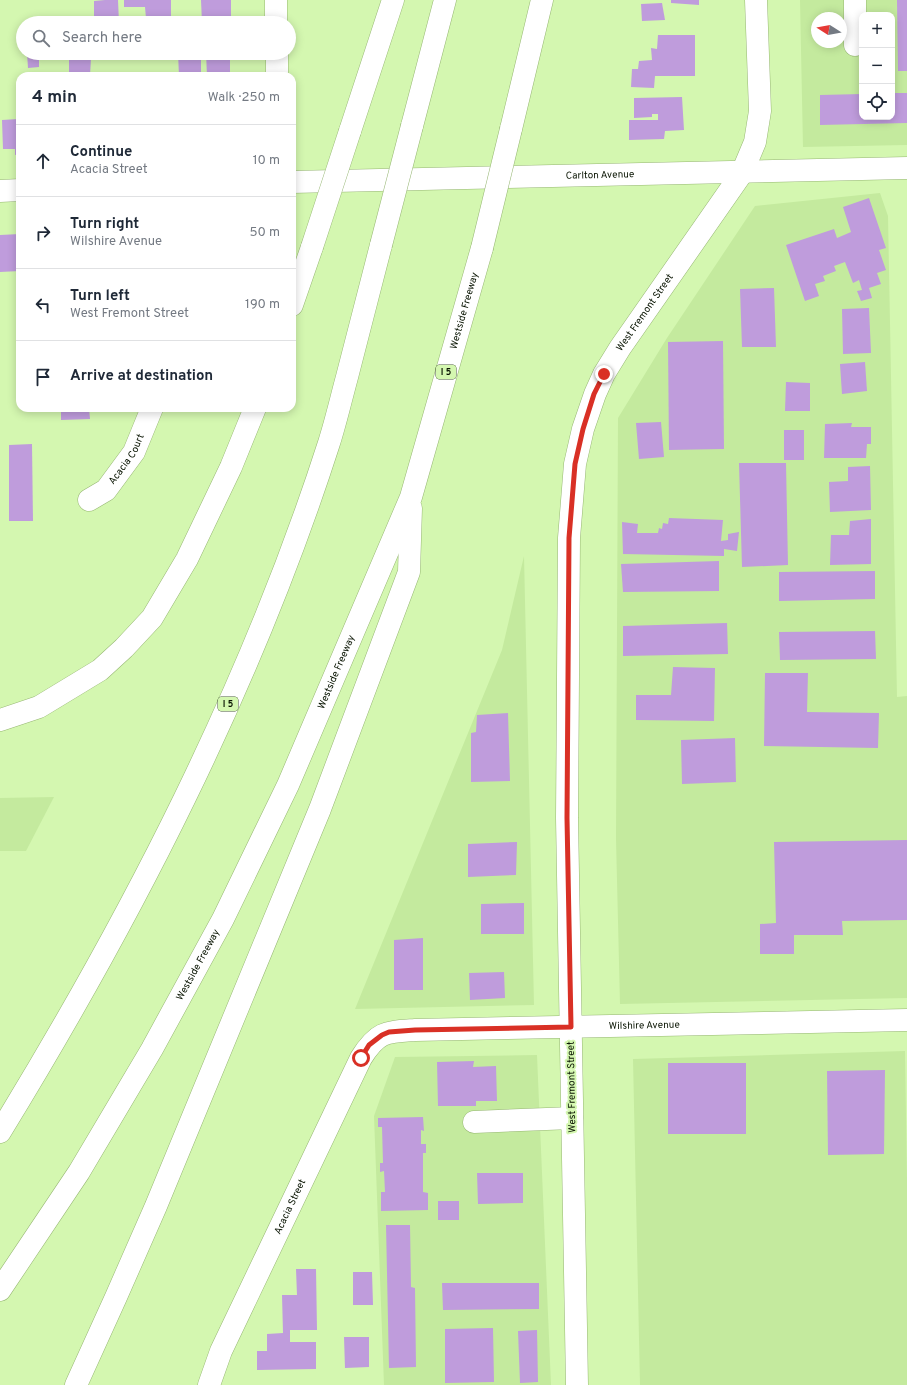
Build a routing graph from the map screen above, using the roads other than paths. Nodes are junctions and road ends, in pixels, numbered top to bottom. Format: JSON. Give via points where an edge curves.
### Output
{"nodes":[{"id":1,"x":276,"y":0,"type":"edge"},
{"id":2,"x":394,"y":0,"type":"edge"},
{"id":3,"x":445,"y":0,"type":"edge"},
{"id":4,"x":542,"y":0,"type":"edge"},
{"id":5,"x":756,"y":0,"type":"edge"},
{"id":6,"x":855,"y":0,"type":"edge"},
{"id":7,"x":276,"y":16,"type":"edge"},
{"id":8,"x":855,"y":46,"type":"dead end"},
{"id":9,"x":276,"y":60,"type":"edge"},
{"id":10,"x":277,"y":72,"type":"edge"},
{"id":11,"x":907,"y":168,"type":"edge"},
{"id":12,"x":742,"y":173,"type":"junction"},
{"id":13,"x":296,"y":182,"type":"edge"},
{"id":14,"x":0,"y":190,"type":"edge"},
{"id":15,"x":16,"y":190,"type":"edge"},
{"id":16,"x":296,"y":293,"type":"edge"},
{"id":17,"x":150,"y":412,"type":"edge"},
{"id":18,"x":253,"y":412,"type":"edge"},
{"id":19,"x":411,"y":496,"type":"junction"},
{"id":20,"x":89,"y":500,"type":"dead end"},
{"id":21,"x":0,"y":720,"type":"edge"},
{"id":22,"x":907,"y":1020,"type":"edge"},
{"id":23,"x":571,"y":1027,"type":"junction"},
{"id":24,"x":382,"y":1035,"type":"joint"},
{"id":25,"x":572,"y":1118,"type":"junction"},
{"id":26,"x":474,"y":1122,"type":"dead end"},
{"id":27,"x":0,"y":1132,"type":"edge"},
{"id":28,"x":0,"y":1290,"type":"edge"},
{"id":29,"x":76,"y":1385,"type":"edge"},
{"id":30,"x":209,"y":1385,"type":"edge"},
{"id":31,"x":577,"y":1385,"type":"edge"}],
"edges":[{"from":1,"to":7,"type":"main road"},
{"from":2,"to":16,"type":"main road","bridge":true},
{"from":3,"to":27,"type":"main road","number":"I 5","bridge":true,"via":[[330,441],[301,526],[247,664],[174,823],[88,982]]},
{"from":4,"to":19,"type":"main road","name":"Westside Freeway","number":"I 5","bridge":true,"via":[[482,248]]},
{"from":5,"to":12,"type":"main road","name":"West Fremont Street","via":[[760,111],[755,142]]},
{"from":6,"to":8,"type":"main road"},
{"from":9,"to":10,"type":"main road"},
{"from":11,"to":12,"type":"main road","name":"Carlton Avenue"},
{"from":12,"to":13,"type":"main road","name":"Carlton Avenue"},
{"from":12,"to":23,"type":"main road","name":"West Fremont Street","via":[[604,374],[594,394],[575,464],[569,538],[567,818]]},
{"from":14,"to":15,"type":"main road"},
{"from":17,"to":20,"type":"main road","name":"Acacia Court","via":[[134,452],[106,490]]},
{"from":18,"to":21,"type":"main road","via":[[231,466],[186,559],[152,618],[100,670],[39,707]]},
{"from":19,"to":28,"type":"main road","name":"Westside Freeway","number":"I 5","via":[[288,785],[223,919],[152,1049],[87,1158]]},
{"from":19,"to":29,"type":"main road","via":[[410,572],[326,795],[156,1206]]},
{"from":22,"to":23,"type":"main road","name":"Wilshire Avenue"},
{"from":23,"to":24,"type":"main road","name":"Wilshire Avenue","via":[[415,1030]]},
{"from":23,"to":25,"type":"main road","name":"West Fremont Street"},
{"from":24,"to":30,"type":"main road","name":"Acacia Street","via":[[369,1045],[361,1058],[221,1350]]},
{"from":25,"to":26,"type":"main road"},
{"from":25,"to":31,"type":"main road","name":"West Fremont Street"}]}
